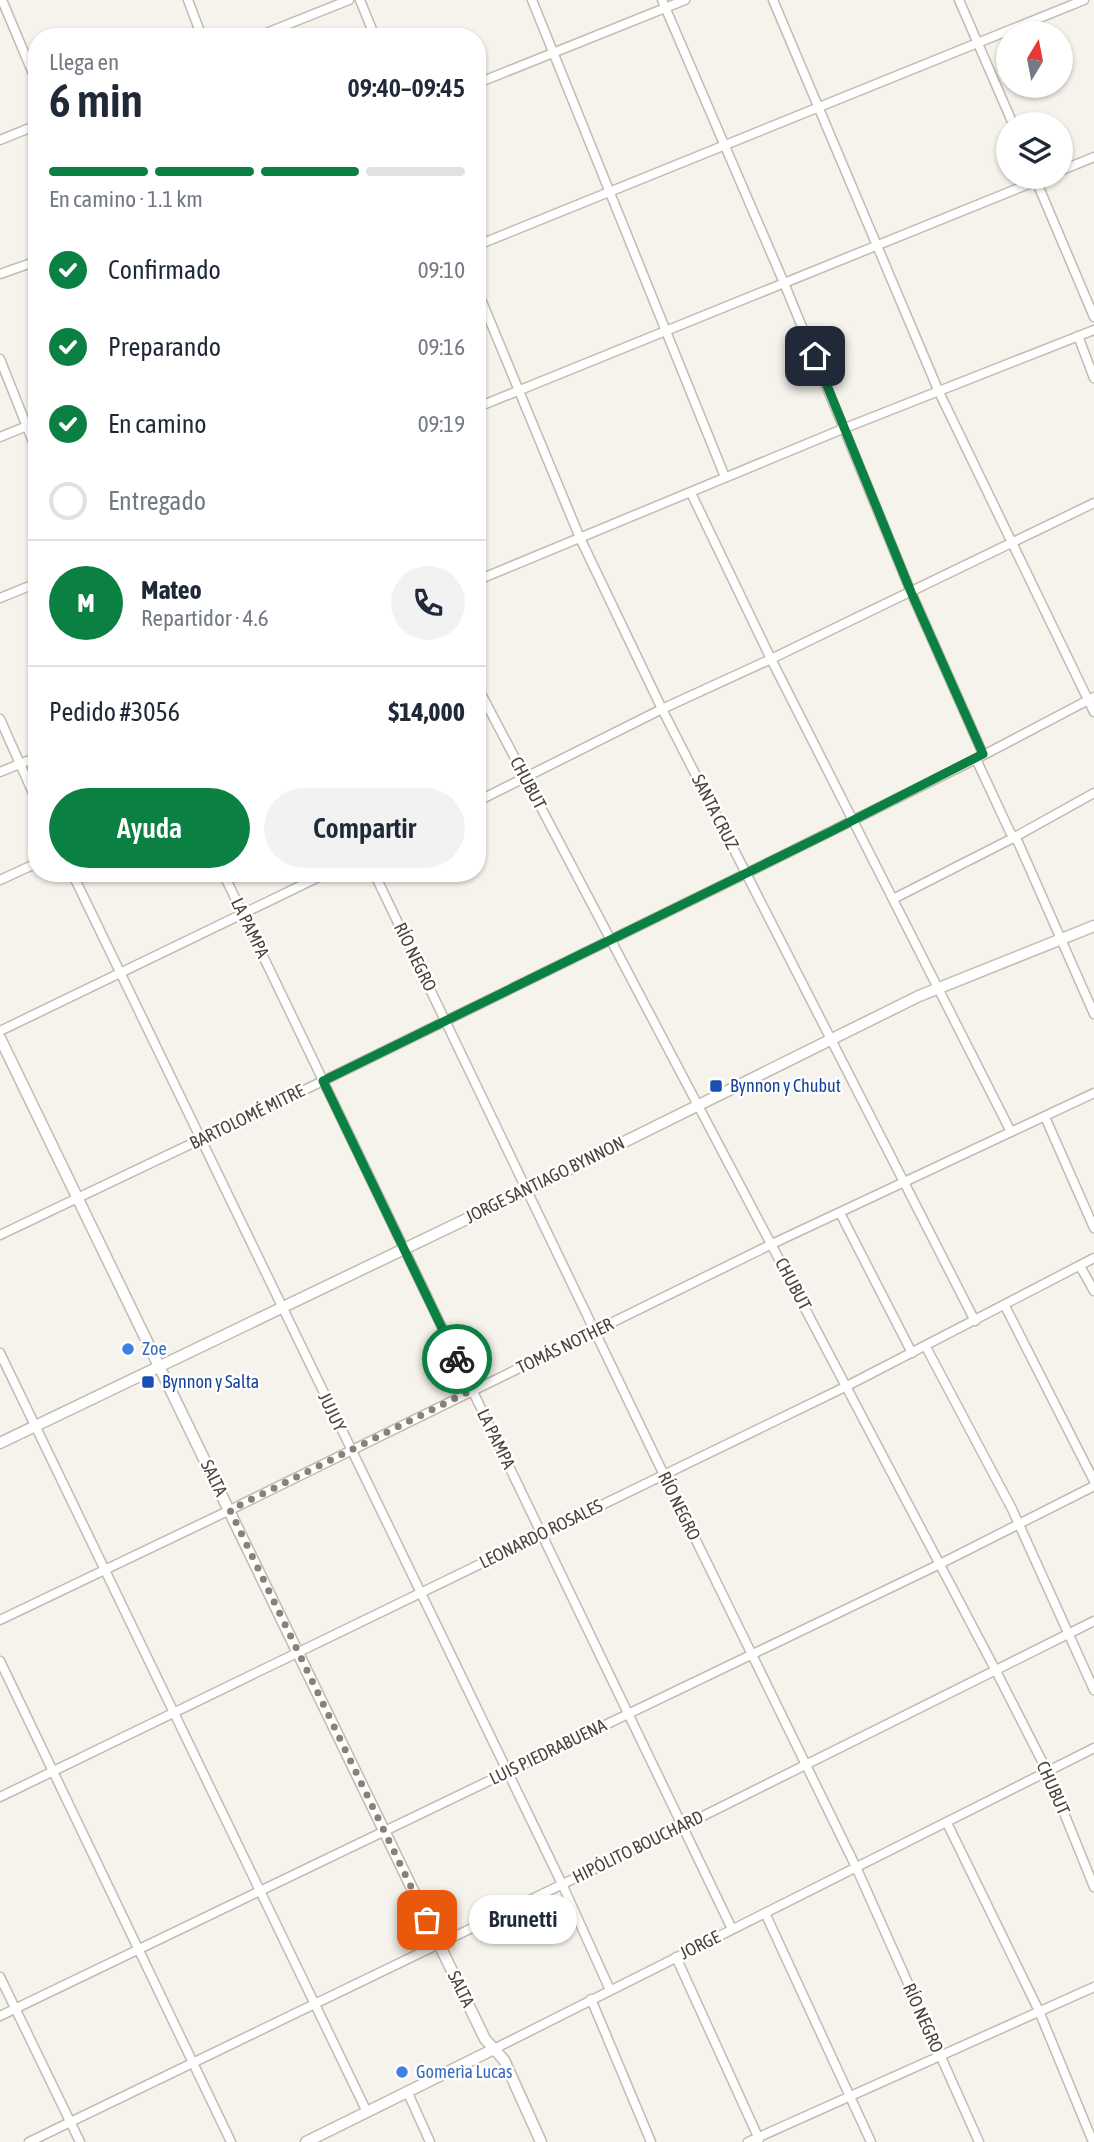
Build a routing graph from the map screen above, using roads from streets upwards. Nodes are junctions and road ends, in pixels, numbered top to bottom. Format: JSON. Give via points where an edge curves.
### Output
{"nodes":[{"id":1,"x":2,"y":0,"type":"edge"},
{"id":2,"x":188,"y":0,"type":"edge"},
{"id":3,"x":349,"y":0,"type":"edge"},
{"id":4,"x":360,"y":0,"type":"edge"},
{"id":5,"x":531,"y":0,"type":"edge"},
{"id":6,"x":685,"y":0,"type":"edge"},
{"id":7,"x":773,"y":0,"type":"edge"},
{"id":8,"x":959,"y":0,"type":"edge"},
{"id":9,"x":1084,"y":0,"type":"edge"},
{"id":10,"x":664,"y":4,"type":"edge"},
{"id":11,"x":199,"y":28,"type":"edge"},
{"id":12,"x":279,"y":28,"type":"edge"},
{"id":13,"x":371,"y":28,"type":"edge"},
{"id":14,"x":978,"y":44,"type":"junction"},
{"id":15,"x":553,"y":52,"type":"junction"},
{"id":16,"x":28,"y":62,"type":"edge"},
{"id":17,"x":486,"y":80,"type":"edge"},
{"id":18,"x":818,"y":108,"type":"junction"},
{"id":19,"x":1008,"y":112,"type":"edge"},
{"id":20,"x":28,"y":129,"type":"edge"},
{"id":21,"x":0,"y":140,"type":"edge"},
{"id":22,"x":727,"y":146,"type":"junction"},
{"id":23,"x":1094,"y":157,"type":"edge"},
{"id":24,"x":1073,"y":166,"type":"edge"},
{"id":25,"x":1012,"y":189,"type":"edge"},
{"id":26,"x":1040,"y":189,"type":"edge"},
{"id":27,"x":610,"y":192,"type":"junction"},
{"id":28,"x":486,"y":242,"type":"edge"},
{"id":29,"x":877,"y":245,"type":"junction"},
{"id":30,"x":28,"y":264,"type":"edge"},
{"id":31,"x":0,"y":274,"type":"edge"},
{"id":32,"x":785,"y":283,"type":"junction"},
{"id":33,"x":486,"y":312,"type":"edge"},
{"id":34,"x":1094,"y":317,"type":"edge"},
{"id":35,"x":667,"y":330,"type":"junction"},
{"id":36,"x":1094,"y":330,"type":"edge"},
{"id":37,"x":1078,"y":336,"type":"junction"},
{"id":38,"x":0,"y":359,"type":"edge"},
{"id":39,"x":1094,"y":378,"type":"edge"},
{"id":40,"x":518,"y":391,"type":"junction"},
{"id":41,"x":939,"y":392,"type":"junction"},
{"id":42,"x":486,"y":404,"type":"edge"},
{"id":43,"x":26,"y":426,"type":"junction"},
{"id":44,"x":845,"y":429,"type":"junction"},
{"id":45,"x":28,"y":431,"type":"edge"},
{"id":46,"x":0,"y":437,"type":"edge"},
{"id":47,"x":725,"y":477,"type":"junction"},
{"id":48,"x":691,"y":493,"type":"junction"},
{"id":49,"x":1094,"y":503,"type":"edge"},
{"id":50,"x":580,"y":538,"type":"junction"},
{"id":51,"x":1011,"y":544,"type":"junction"},
{"id":52,"x":486,"y":577,"type":"edge"},
{"id":53,"x":28,"y":587,"type":"edge"},
{"id":54,"x":911,"y":592,"type":"junction"},
{"id":55,"x":0,"y":598,"type":"edge"},
{"id":56,"x":771,"y":659,"type":"junction"},
{"id":57,"x":1091,"y":698,"type":"edge"},
{"id":58,"x":486,"y":703,"type":"edge"},
{"id":59,"x":662,"y":709,"type":"junction"},
{"id":60,"x":1094,"y":712,"type":"edge"},
{"id":61,"x":0,"y":719,"type":"edge"},
{"id":62,"x":980,"y":757,"type":"junction"},
{"id":63,"x":28,"y":761,"type":"edge"},
{"id":64,"x":18,"y":765,"type":"junction"},
{"id":65,"x":0,"y":772,"type":"edge"},
{"id":66,"x":525,"y":778,"type":"junction"},
{"id":67,"x":28,"y":784,"type":"edge"},
{"id":68,"x":1094,"y":793,"type":"edge"},
{"id":69,"x":486,"y":797,"type":"edge"},
{"id":70,"x":853,"y":821,"type":"junction"},
{"id":71,"x":1015,"y":837,"type":"junction"},
{"id":72,"x":28,"y":867,"type":"edge"},
{"id":73,"x":747,"y":873,"type":"junction"},
{"id":74,"x":0,"y":880,"type":"edge"},
{"id":75,"x":76,"y":882,"type":"edge"},
{"id":76,"x":227,"y":882,"type":"edge"},
{"id":77,"x":309,"y":882,"type":"edge"},
{"id":78,"x":378,"y":882,"type":"edge"},
{"id":79,"x":893,"y":898,"type":"junction"},
{"id":80,"x":243,"y":914,"type":"junction"},
{"id":81,"x":1094,"y":926,"type":"edge"},
{"id":82,"x":1062,"y":939,"type":"junction"},
{"id":83,"x":611,"y":940,"type":"junction"},
{"id":84,"x":120,"y":973,"type":"junction"},
{"id":85,"x":939,"y":988,"type":"junction"},
{"id":86,"x":1094,"y":1014,"type":"edge"},
{"id":87,"x":446,"y":1020,"type":"junction"},
{"id":88,"x":0,"y":1031,"type":"edge"},
{"id":89,"x":0,"y":1038,"type":"edge"},
{"id":90,"x":830,"y":1040,"type":"junction"},
{"id":91,"x":323,"y":1081,"type":"junction"},
{"id":92,"x":1094,"y":1093,"type":"edge"},
{"id":93,"x":698,"y":1106,"type":"junction"},
{"id":94,"x":1045,"y":1117,"type":"junction"},
{"id":95,"x":1011,"y":1132,"type":"junction"},
{"id":96,"x":201,"y":1139,"type":"junction"},
{"id":97,"x":904,"y":1182,"type":"junction"},
{"id":98,"x":527,"y":1190,"type":"junction"},
{"id":99,"x":77,"y":1197,"type":"junction"},
{"id":100,"x":840,"y":1213,"type":"junction"},
{"id":101,"x":1094,"y":1228,"type":"edge"},
{"id":102,"x":0,"y":1235,"type":"edge"},
{"id":103,"x":772,"y":1244,"type":"junction"},
{"id":104,"x":403,"y":1248,"type":"junction"},
{"id":105,"x":1094,"y":1258,"type":"edge"},
{"id":106,"x":1080,"y":1266,"type":"junction"},
{"id":107,"x":1094,"y":1291,"type":"edge"},
{"id":108,"x":1005,"y":1306,"type":"junction"},
{"id":109,"x":281,"y":1307,"type":"junction"},
{"id":110,"x":975,"y":1321,"type":"junction"},
{"id":111,"x":595,"y":1331,"type":"junction"},
{"id":112,"x":926,"y":1346,"type":"junction"},
{"id":113,"x":0,"y":1353,"type":"edge"},
{"id":114,"x":912,"y":1353,"type":"junction"},
{"id":115,"x":160,"y":1367,"type":"junction"},
{"id":116,"x":847,"y":1386,"type":"junction"},
{"id":117,"x":472,"y":1390,"type":"junction"},
{"id":118,"x":36,"y":1425,"type":"junction"},
{"id":119,"x":0,"y":1443,"type":"edge"},
{"id":120,"x":351,"y":1451,"type":"junction"},
{"id":121,"x":664,"y":1475,"type":"junction"},
{"id":122,"x":1094,"y":1483,"type":"edge"},
{"id":123,"x":230,"y":1510,"type":"junction"},
{"id":124,"x":1018,"y":1523,"type":"junction"},
{"id":125,"x":543,"y":1533,"type":"junction"},
{"id":126,"x":940,"y":1564,"type":"junction"},
{"id":127,"x":105,"y":1568,"type":"junction"},
{"id":128,"x":419,"y":1594,"type":"junction"},
{"id":129,"x":0,"y":1620,"type":"edge"},
{"id":130,"x":1094,"y":1621,"type":"edge"},
{"id":131,"x":1069,"y":1633,"type":"junction"},
{"id":132,"x":298,"y":1653,"type":"junction"},
{"id":133,"x":752,"y":1653,"type":"junction"},
{"id":134,"x":0,"y":1661,"type":"edge"},
{"id":135,"x":996,"y":1671,"type":"junction"},
{"id":136,"x":1094,"y":1690,"type":"edge"},
{"id":137,"x":175,"y":1712,"type":"junction"},
{"id":138,"x":628,"y":1713,"type":"junction"},
{"id":139,"x":1094,"y":1748,"type":"edge"},
{"id":140,"x":806,"y":1765,"type":"junction"},
{"id":141,"x":1046,"y":1771,"type":"junction"},
{"id":142,"x":52,"y":1772,"type":"junction"},
{"id":143,"x":506,"y":1772,"type":"junction"},
{"id":144,"x":0,"y":1797,"type":"edge"},
{"id":145,"x":947,"y":1823,"type":"junction"},
{"id":146,"x":683,"y":1826,"type":"junction"},
{"id":147,"x":383,"y":1830,"type":"junction"},
{"id":148,"x":856,"y":1867,"type":"junction"},
{"id":149,"x":562,"y":1884,"type":"junction"},
{"id":150,"x":1094,"y":1886,"type":"edge"},
{"id":151,"x":262,"y":1892,"type":"junction"},
{"id":152,"x":765,"y":1913,"type":"junction"},
{"id":153,"x":732,"y":1929,"type":"junction"},
{"id":154,"x":438,"y":1943,"type":"junction"},
{"id":155,"x":137,"y":1949,"type":"junction"},
{"id":156,"x":676,"y":1957,"type":"junction"},
{"id":157,"x":0,"y":1977,"type":"edge"},
{"id":158,"x":1094,"y":1987,"type":"edge"},
{"id":159,"x":610,"y":1990,"type":"junction"},
{"id":160,"x":591,"y":1999,"type":"junction"},
{"id":161,"x":316,"y":2003,"type":"junction"},
{"id":162,"x":15,"y":2008,"type":"junction"},
{"id":163,"x":1039,"y":2011,"type":"junction"},
{"id":164,"x":0,"y":2016,"type":"edge"},
{"id":165,"x":494,"y":2049,"type":"junction"},
{"id":166,"x":940,"y":2055,"type":"junction"},
{"id":167,"x":192,"y":2062,"type":"junction"},
{"id":168,"x":407,"y":2091,"type":"junction"},
{"id":169,"x":851,"y":2097,"type":"junction"},
{"id":170,"x":367,"y":2112,"type":"junction"},
{"id":171,"x":70,"y":2122,"type":"junction"},
{"id":172,"x":321,"y":2139,"type":"edge"},
{"id":173,"x":759,"y":2140,"type":"edge"},
{"id":174,"x":29,"y":2142,"type":"edge"},
{"id":175,"x":80,"y":2142,"type":"edge"},
{"id":176,"x":231,"y":2142,"type":"edge"},
{"id":177,"x":306,"y":2142,"type":"edge"},
{"id":178,"x":430,"y":2142,"type":"edge"},
{"id":179,"x":541,"y":2142,"type":"edge"},
{"id":180,"x":651,"y":2142,"type":"edge"},
{"id":181,"x":748,"y":2142,"type":"edge"},
{"id":182,"x":871,"y":2142,"type":"edge"},
{"id":183,"x":979,"y":2142,"type":"edge"},
{"id":184,"x":1093,"y":2142,"type":"edge"}],
"edges":[{"from":1,"to":16,"type":"street"},
{"from":2,"to":11,"type":"street"},
{"from":3,"to":12,"type":"street"},
{"from":4,"to":13,"type":"street"},
{"from":5,"to":15,"type":"street"},
{"from":6,"to":10,"type":"street"},
{"from":7,"to":18,"type":"street"},
{"from":8,"to":14,"type":"street"},
{"from":9,"to":14,"type":"street"},
{"from":10,"to":15,"type":"street"},
{"from":10,"to":22,"type":"street"},
{"from":14,"to":18,"type":"street"},
{"from":14,"to":19,"type":"street"},
{"from":15,"to":17,"type":"street"},
{"from":15,"to":27,"type":"street"},
{"from":18,"to":22,"type":"street"},
{"from":18,"to":29,"type":"street"},
{"from":20,"to":21,"type":"street"},
{"from":22,"to":27,"type":"street"},
{"from":22,"to":32,"type":"street"},
{"from":23,"to":24,"type":"street"},
{"from":25,"to":29,"type":"street"},
{"from":26,"to":34,"type":"street"},
{"from":27,"to":28,"type":"street"},
{"from":27,"to":35,"type":"street"},
{"from":29,"to":32,"type":"street"},
{"from":29,"to":41,"type":"street"},
{"from":30,"to":31,"type":"street"},
{"from":32,"to":35,"type":"street"},
{"from":32,"to":44,"type":"street"},
{"from":33,"to":40,"type":"street","name":"SANTA CRUZ"},
{"from":35,"to":40,"type":"street"},
{"from":35,"to":47,"type":"street"},
{"from":36,"to":37,"type":"street"},
{"from":37,"to":39,"type":"street"},
{"from":37,"to":41,"type":"street"},
{"from":38,"to":43,"type":"street"},
{"from":40,"to":42,"type":"street"},
{"from":40,"to":50,"type":"street","name":"SANTA CRUZ"},
{"from":41,"to":44,"type":"street"},
{"from":41,"to":51,"type":"street"},
{"from":43,"to":45,"type":"street"},
{"from":43,"to":46,"type":"street"},
{"from":44,"to":47,"type":"street"},
{"from":44,"to":54,"type":"street"},
{"from":47,"to":48,"type":"street"},
{"from":48,"to":50,"type":"street"},
{"from":48,"to":56,"type":"street"},
{"from":49,"to":51,"type":"street"},
{"from":50,"to":52,"type":"street"},
{"from":50,"to":59,"type":"street","name":"SANTA CRUZ"},
{"from":51,"to":54,"type":"street"},
{"from":51,"to":57,"type":"street"},
{"from":53,"to":55,"type":"street"},
{"from":54,"to":56,"type":"street"},
{"from":54,"to":62,"type":"street"},
{"from":56,"to":59,"type":"street"},
{"from":56,"to":70,"type":"street"},
{"from":57,"to":60,"type":"street"},
{"from":57,"to":62,"type":"street","name":"BARTOLOMÉ MITRE"},
{"from":58,"to":66,"type":"street","name":"CHUBUT"},
{"from":59,"to":66,"type":"street"},
{"from":59,"to":73,"type":"street","name":"SANTA CRUZ"},
{"from":61,"to":64,"type":"street"},
{"from":62,"to":70,"type":"street","name":"BARTOLOMÉ MITRE"},
{"from":62,"to":71,"type":"street"},
{"from":63,"to":64,"type":"street"},
{"from":64,"to":65,"type":"street"},
{"from":64,"to":67,"type":"street"},
{"from":66,"to":69,"type":"street"},
{"from":66,"to":83,"type":"street","name":"CHUBUT"},
{"from":68,"to":71,"type":"street"},
{"from":70,"to":73,"type":"street","name":"BARTOLOMÉ MITRE"},
{"from":70,"to":79,"type":"street"},
{"from":71,"to":79,"type":"street"},
{"from":71,"to":82,"type":"street"},
{"from":72,"to":74,"type":"street"},
{"from":73,"to":83,"type":"street","name":"BARTOLOMÉ MITRE"},
{"from":73,"to":90,"type":"street","name":"SANTA CRUZ"},
{"from":75,"to":84,"type":"street","name":"JUJUY"},
{"from":76,"to":80,"type":"street","name":"LA PAMPA"},
{"from":77,"to":80,"type":"street"},
{"from":78,"to":87,"type":"street","name":"RÍO NEGRO"},
{"from":79,"to":85,"type":"street"},
{"from":80,"to":84,"type":"street"},
{"from":80,"to":91,"type":"street","name":"LA PAMPA"},
{"from":81,"to":82,"type":"street","name":"JORGE SANTIAGO BYNNON"},
{"from":82,"to":85,"type":"street","name":"JORGE SANTIAGO BYNNON"},
{"from":82,"to":86,"type":"street"},
{"from":83,"to":87,"type":"street","name":"BARTOLOMÉ MITRE"},
{"from":83,"to":93,"type":"street","name":"CHUBUT"},
{"from":84,"to":88,"type":"street"},
{"from":84,"to":96,"type":"street","name":"JUJUY"},
{"from":85,"to":90,"type":"street","name":"JORGE SANTIAGO BYNNON"},
{"from":85,"to":95,"type":"street"},
{"from":87,"to":91,"type":"street","name":"BARTOLOMÉ MITRE"},
{"from":87,"to":98,"type":"street","name":"RÍO NEGRO"},
{"from":89,"to":99,"type":"street","name":"SALTA"},
{"from":90,"to":93,"type":"street","name":"JORGE SANTIAGO BYNNON"},
{"from":90,"to":97,"type":"street","name":"SANTA CRUZ"},
{"from":91,"to":96,"type":"street","name":"BARTOLOMÉ MITRE"},
{"from":91,"to":104,"type":"street","name":"LA PAMPA"},
{"from":92,"to":94,"type":"street","name":"TOMÁS NOTHER"},
{"from":93,"to":98,"type":"street","name":"JORGE SANTIAGO BYNNON"},
{"from":93,"to":103,"type":"street","name":"CHUBUT"},
{"from":94,"to":95,"type":"street","name":"TOMÁS NOTHER"},
{"from":94,"to":101,"type":"street"},
{"from":95,"to":97,"type":"street","name":"TOMÁS NOTHER"},
{"from":96,"to":99,"type":"street","name":"BARTOLOMÉ MITRE"},
{"from":96,"to":109,"type":"street","name":"JUJUY"},
{"from":97,"to":100,"type":"street","name":"TOMÁS NOTHER"},
{"from":97,"to":110,"type":"street","name":"SANTA CRUZ"},
{"from":98,"to":104,"type":"street","name":"JORGE SANTIAGO BYNNON"},
{"from":98,"to":111,"type":"street","name":"RÍO NEGRO"},
{"from":99,"to":102,"type":"street","name":"BARTOLOMÉ MITRE"},
{"from":99,"to":115,"type":"street","name":"SALTA"},
{"from":100,"to":103,"type":"street","name":"TOMÁS NOTHER"},
{"from":100,"to":114,"type":"street"},
{"from":103,"to":111,"type":"street","name":"TOMÁS NOTHER"},
{"from":103,"to":116,"type":"street","name":"CHUBUT"},
{"from":104,"to":109,"type":"street","name":"JORGE SANTIAGO BYNNON"},
{"from":104,"to":117,"type":"street","name":"LA PAMPA"},
{"from":105,"to":106,"type":"street","name":"LEONARDO ROSALES"},
{"from":106,"to":107,"type":"street"},
{"from":106,"to":108,"type":"street","name":"LEONARDO ROSALES"},
{"from":108,"to":110,"type":"street","name":"LEONARDO ROSALES"},
{"from":108,"to":122,"type":"street"},
{"from":109,"to":115,"type":"street","name":"JORGE SANTIAGO BYNNON"},
{"from":109,"to":120,"type":"street","name":"JUJUY"},
{"from":110,"to":112,"type":"street","name":"LEONARDO ROSALES"},
{"from":111,"to":117,"type":"street","name":"TOMÁS NOTHER"},
{"from":111,"to":121,"type":"street","name":"RÍO NEGRO"},
{"from":112,"to":114,"type":"street","name":"LEONARDO ROSALES"},
{"from":112,"to":124,"type":"street"},
{"from":113,"to":118,"type":"street"},
{"from":114,"to":116,"type":"street","name":"LEONARDO ROSALES"},
{"from":115,"to":118,"type":"street","name":"JORGE SANTIAGO BYNNON"},
{"from":115,"to":123,"type":"street","name":"SALTA"},
{"from":116,"to":121,"type":"street","name":"LEONARDO ROSALES"},
{"from":116,"to":126,"type":"street","name":"CHUBUT"},
{"from":117,"to":120,"type":"street","name":"TOMÁS NOTHER"},
{"from":117,"to":125,"type":"street","name":"LA PAMPA"},
{"from":118,"to":119,"type":"street","name":"JORGE SANTIAGO BYNNON"},
{"from":118,"to":127,"type":"street"},
{"from":120,"to":123,"type":"street","name":"TOMÁS NOTHER"},
{"from":120,"to":128,"type":"street","name":"JUJUY"},
{"from":121,"to":125,"type":"street","name":"LEONARDO ROSALES"},
{"from":121,"to":133,"type":"street","name":"RÍO NEGRO"},
{"from":122,"to":124,"type":"street","name":"LUIS PIEDRABUENA"},
{"from":123,"to":127,"type":"street","name":"TOMÁS NOTHER"},
{"from":123,"to":132,"type":"street","name":"SALTA"},
{"from":124,"to":126,"type":"street","name":"LUIS PIEDRABUENA"},
{"from":124,"to":131,"type":"street"},
{"from":125,"to":128,"type":"street","name":"LEONARDO ROSALES"},
{"from":125,"to":138,"type":"street","name":"LA PAMPA"},
{"from":126,"to":133,"type":"street","name":"LUIS PIEDRABUENA"},
{"from":126,"to":135,"type":"street","name":"CHUBUT"},
{"from":127,"to":129,"type":"street","name":"TOMÁS NOTHER"},
{"from":127,"to":137,"type":"street"},
{"from":128,"to":132,"type":"street","name":"LEONARDO ROSALES"},
{"from":128,"to":143,"type":"street","name":"JUJUY"},
{"from":130,"to":131,"type":"street","name":"HIPÓLITO BOUCHARD"},
{"from":131,"to":135,"type":"street","name":"HIPÓLITO BOUCHARD"},
{"from":131,"to":136,"type":"street"},
{"from":132,"to":137,"type":"street","name":"LEONARDO ROSALES"},
{"from":132,"to":147,"type":"street","name":"SALTA"},
{"from":133,"to":138,"type":"street","name":"LUIS PIEDRABUENA"},
{"from":133,"to":140,"type":"street","name":"RÍO NEGRO"},
{"from":134,"to":142,"type":"street"},
{"from":135,"to":140,"type":"street","name":"HIPÓLITO BOUCHARD"},
{"from":135,"to":141,"type":"street","name":"CHUBUT"},
{"from":137,"to":142,"type":"street","name":"LEONARDO ROSALES"},
{"from":137,"to":151,"type":"street"},
{"from":138,"to":143,"type":"street","name":"LUIS PIEDRABUENA"},
{"from":138,"to":146,"type":"street","name":"LA PAMPA"},
{"from":139,"to":141,"type":"street","name":"JORGE"},
{"from":140,"to":146,"type":"street","name":"HIPÓLITO BOUCHARD"},
{"from":140,"to":148,"type":"street","name":"RÍO NEGRO"},
{"from":141,"to":145,"type":"street","name":"JORGE"},
{"from":141,"to":150,"type":"street","name":"CHUBUT"},
{"from":142,"to":144,"type":"street","name":"LEONARDO ROSALES"},
{"from":142,"to":155,"type":"street"},
{"from":143,"to":147,"type":"street","name":"LUIS PIEDRABUENA"},
{"from":143,"to":149,"type":"street","name":"JUJUY"},
{"from":145,"to":148,"type":"street","name":"JORGE"},
{"from":145,"to":163,"type":"street"},
{"from":146,"to":149,"type":"street","name":"HIPÓLITO BOUCHARD"},
{"from":146,"to":153,"type":"street","name":"LA PAMPA"},
{"from":147,"to":151,"type":"street","name":"LUIS PIEDRABUENA"},
{"from":147,"to":154,"type":"street","name":"SALTA"},
{"from":148,"to":152,"type":"street","name":"JORGE"},
{"from":148,"to":166,"type":"street","name":"RÍO NEGRO"},
{"from":149,"to":154,"type":"street","name":"HIPÓLITO BOUCHARD"},
{"from":149,"to":159,"type":"street","name":"JUJUY"},
{"from":151,"to":155,"type":"street","name":"LUIS PIEDRABUENA"},
{"from":151,"to":161,"type":"street"},
{"from":152,"to":153,"type":"street","name":"JORGE"},
{"from":152,"to":169,"type":"street"},
{"from":153,"to":156,"type":"street","name":"JORGE"},
{"from":154,"to":161,"type":"street","name":"HIPÓLITO BOUCHARD"},
{"from":154,"to":165,"type":"street","name":"SALTA"},
{"from":155,"to":162,"type":"street","name":"LUIS PIEDRABUENA"},
{"from":155,"to":167,"type":"street"},
{"from":156,"to":159,"type":"street","name":"JORGE"},
{"from":156,"to":173,"type":"street"},
{"from":157,"to":162,"type":"street"},
{"from":158,"to":163,"type":"street"},
{"from":159,"to":160,"type":"street","name":"JORGE"},
{"from":160,"to":165,"type":"street","name":"JORGE"},
{"from":160,"to":180,"type":"street"},
{"from":161,"to":167,"type":"street","name":"HIPÓLITO BOUCHARD"},
{"from":161,"to":170,"type":"street"},
{"from":162,"to":164,"type":"street","name":"LUIS PIEDRABUENA"},
{"from":162,"to":171,"type":"street"},
{"from":163,"to":166,"type":"street"},
{"from":163,"to":184,"type":"street"},
{"from":165,"to":168,"type":"street","name":"JORGE"},
{"from":165,"to":179,"type":"street","name":"SALTA","via":[[504,2060]]},
{"from":166,"to":169,"type":"street"},
{"from":166,"to":183,"type":"street","name":"RÍO NEGRO"},
{"from":167,"to":171,"type":"street","name":"HIPÓLITO BOUCHARD"},
{"from":167,"to":176,"type":"street"},
{"from":168,"to":170,"type":"street","name":"JORGE"},
{"from":168,"to":178,"type":"street"},
{"from":169,"to":173,"type":"street"},
{"from":169,"to":182,"type":"street"},
{"from":170,"to":172,"type":"street","name":"JORGE"},
{"from":171,"to":174,"type":"street","name":"HIPÓLITO BOUCHARD"},
{"from":171,"to":175,"type":"street"},
{"from":172,"to":177,"type":"street","name":"JORGE"},
{"from":173,"to":181,"type":"street"}]}
